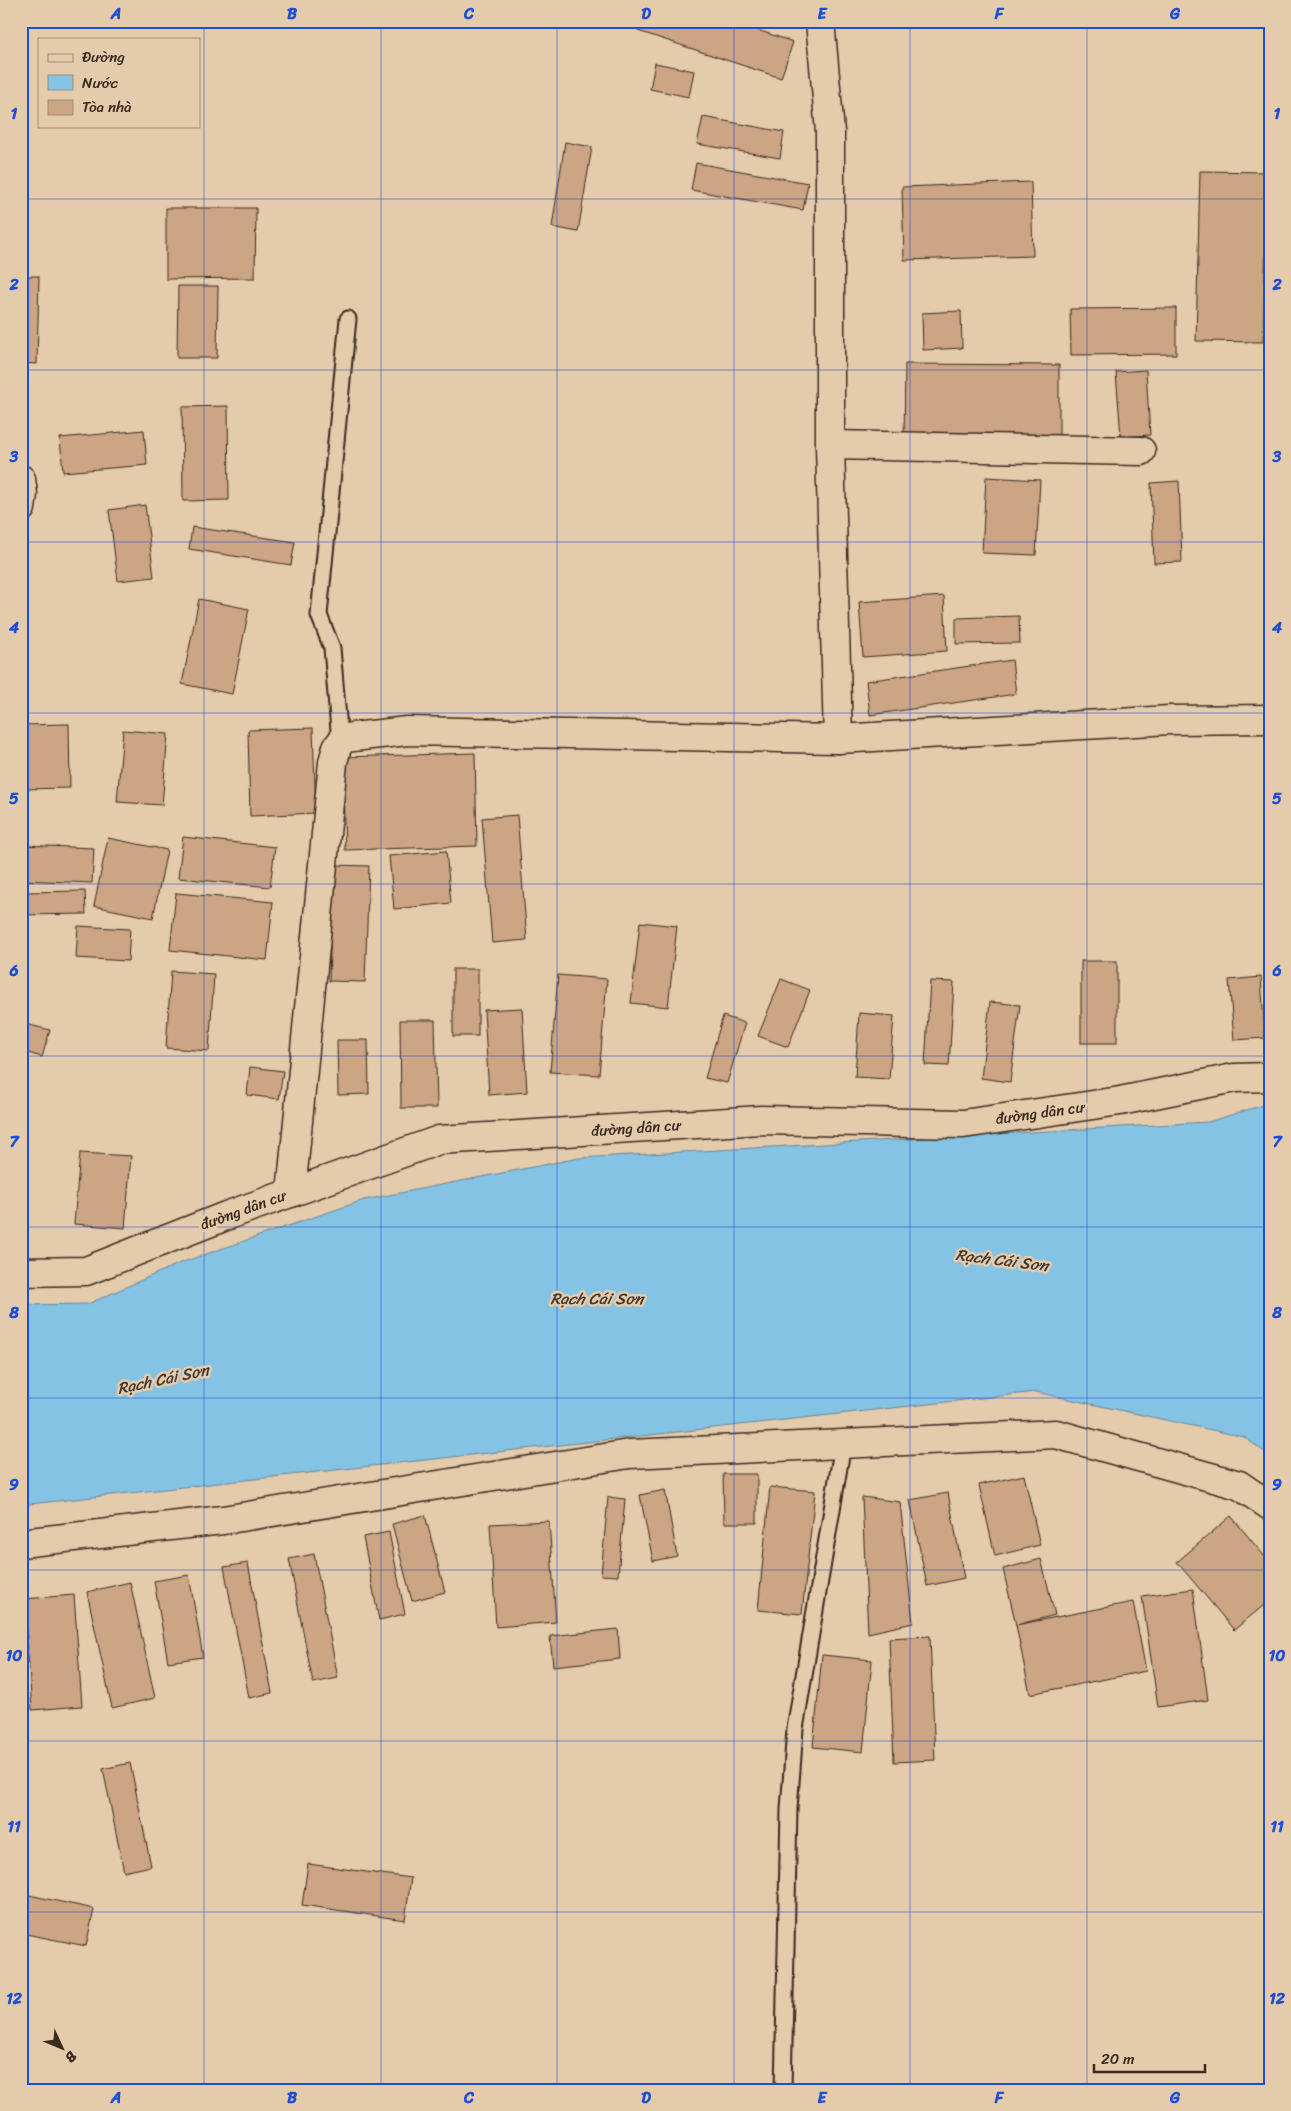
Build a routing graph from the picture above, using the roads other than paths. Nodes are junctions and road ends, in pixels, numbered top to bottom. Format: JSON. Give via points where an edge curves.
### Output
{"nodes":[{"id":1,"x":820,"y":21,"type":"edge"},
{"id":2,"x":348,"y":319,"type":"dead end"},
{"id":3,"x":830,"y":445,"type":"junction"},
{"id":4,"x":1141,"y":451,"type":"dead end"},
{"id":5,"x":21,"y":479,"type":"edge"},
{"id":6,"x":21,"y":508,"type":"edge"},
{"id":7,"x":1270,"y":719,"type":"edge"},
{"id":8,"x":838,"y":739,"type":"junction"},
{"id":9,"x":340,"y":742,"type":"junction"},
{"id":10,"x":1270,"y":1077,"type":"edge"},
{"id":11,"x":291,"y":1193,"type":"junction"},
{"id":12,"x":21,"y":1272,"type":"edge"},
{"id":13,"x":843,"y":1444,"type":"junction"},
{"id":14,"x":1270,"y":1506,"type":"edge"},
{"id":15,"x":21,"y":1543,"type":"edge"},
{"id":16,"x":782,"y":2090,"type":"edge"}],
"edges":[{"from":1,"to":3,"type":"street","via":[[830,132]]},
{"from":2,"to":9,"type":"lane","via":[[319,615],[332,648]]},
{"from":3,"to":4,"type":"street"},
{"from":3,"to":8,"type":"street"},
{"from":5,"to":6,"type":"street"},
{"from":7,"to":8,"type":"street","via":[[1170,720]]},
{"from":8,"to":9,"type":"street","via":[[407,731],[350,736]]},
{"from":9,"to":11,"type":"street","via":[[333,762]]},
{"from":10,"to":11,"type":"street","name":"đường dân cư","via":[[1234,1078],[1120,1102],[963,1124],[761,1120],[439,1140]]},
{"from":11,"to":12,"type":"street","name":"đường dân cư","via":[[86,1271]]},
{"from":13,"to":14,"type":"street","via":[[1056,1434],[1239,1485]]},
{"from":13,"to":15,"type":"street","via":[[629,1454],[223,1520]]},
{"from":13,"to":16,"type":"lane","via":[[794,1729]]}]}
